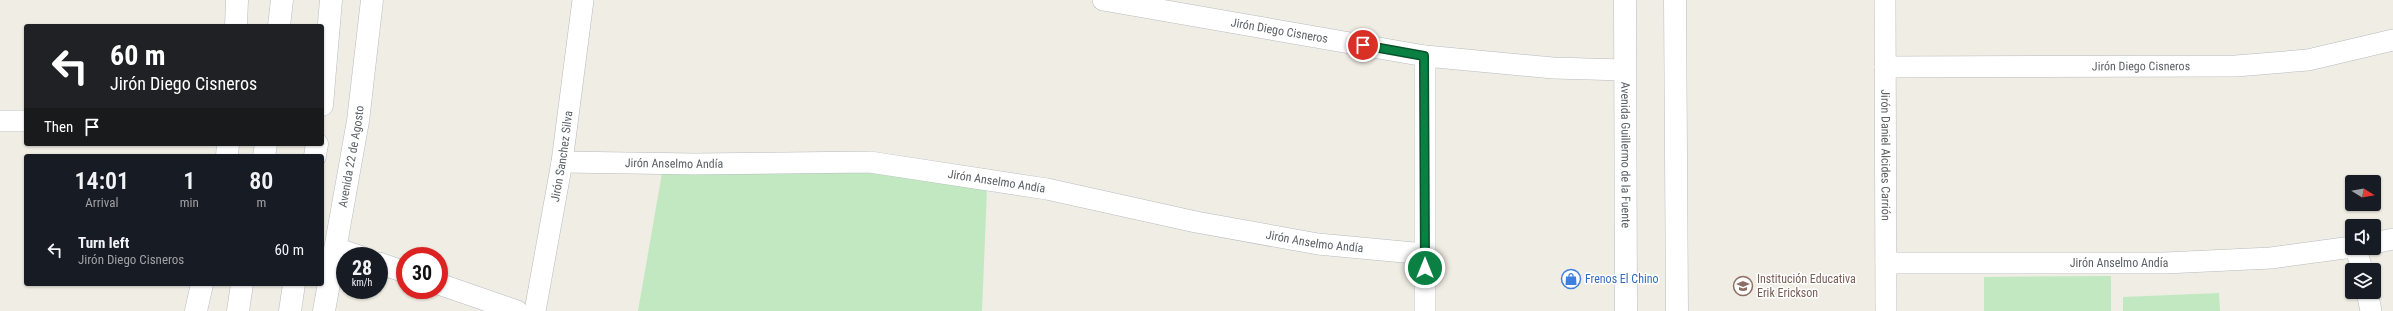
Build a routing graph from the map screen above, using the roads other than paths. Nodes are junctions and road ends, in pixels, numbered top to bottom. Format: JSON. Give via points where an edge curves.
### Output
{"nodes":[{"id":1,"x":237,"y":0,"type":"edge"},
{"id":2,"x":282,"y":0,"type":"edge"},
{"id":3,"x":331,"y":0,"type":"edge"},
{"id":4,"x":346,"y":0,"type":"edge"},
{"id":5,"x":372,"y":0,"type":"edge"},
{"id":6,"x":583,"y":0,"type":"edge"},
{"id":7,"x":1103,"y":0,"type":"edge"},
{"id":8,"x":1625,"y":0,"type":"edge"},
{"id":9,"x":1675,"y":0,"type":"edge"},
{"id":10,"x":1885,"y":0,"type":"edge"},
{"id":11,"x":236,"y":24,"type":"edge"},
{"id":12,"x":279,"y":24,"type":"edge"},
{"id":13,"x":2393,"y":40,"type":"edge"},
{"id":14,"x":327,"y":54,"type":"junction"},
{"id":15,"x":1424,"y":56,"type":"junction"},
{"id":16,"x":1886,"y":66,"type":"junction"},
{"id":17,"x":1624,"y":70,"type":"junction"},
{"id":18,"x":324,"y":85,"type":"edge"},
{"id":19,"x":0,"y":121,"type":"edge"},
{"id":20,"x":24,"y":121,"type":"edge"},
{"id":21,"x":562,"y":162,"type":"junction"},
{"id":22,"x":2393,"y":239,"type":"edge"},
{"id":23,"x":2381,"y":242,"type":"edge"},
{"id":24,"x":335,"y":248,"type":"joint"},
{"id":25,"x":2345,"y":248,"type":"edge"},
{"id":26,"x":1425,"y":254,"type":"junction"},
{"id":27,"x":1886,"y":263,"type":"junction"},
{"id":28,"x":202,"y":286,"type":"edge"},
{"id":29,"x":242,"y":286,"type":"edge"},
{"id":30,"x":294,"y":286,"type":"edge"},
{"id":31,"x":448,"y":287,"type":"edge"},
{"id":32,"x":2368,"y":299,"type":"edge"},
{"id":33,"x":196,"y":311,"type":"edge"},
{"id":34,"x":238,"y":311,"type":"edge"},
{"id":35,"x":290,"y":311,"type":"edge"},
{"id":36,"x":324,"y":311,"type":"edge"},
{"id":37,"x":517,"y":311,"type":"edge"},
{"id":38,"x":535,"y":311,"type":"edge"},
{"id":39,"x":1425,"y":311,"type":"edge"},
{"id":40,"x":1626,"y":311,"type":"edge"},
{"id":41,"x":1677,"y":311,"type":"edge"},
{"id":42,"x":1886,"y":311,"type":"edge"},
{"id":43,"x":2371,"y":311,"type":"edge"}],
"edges":[{"from":1,"to":11,"type":"main road"},
{"from":2,"to":12,"type":"main road"},
{"from":3,"to":14,"type":"main road"},
{"from":4,"to":14,"type":"main road"},
{"from":5,"to":24,"type":"main road","name":"Avenida 22 de Agosto","via":[[358,121]]},
{"from":6,"to":21,"type":"street","name":"Jirón Sanchez Silva"},
{"from":7,"to":15,"type":"street","name":"Jirón Diego Cisneros"},
{"from":8,"to":17,"type":"main road","name":"Avenida Guillermo de la Fuente"},
{"from":9,"to":41,"type":"main road"},
{"from":10,"to":16,"type":"street","name":"Jirón Daniel Alcides Carrión"},
{"from":13,"to":16,"type":"street","name":"Jirón Diego Cisneros","via":[[2308,60],[2236,66]]},
{"from":14,"to":18,"type":"main road"},
{"from":15,"to":17,"type":"street","name":"Jirón Diego Cisneros","via":[[1553,68]]},
{"from":15,"to":26,"type":"street"},
{"from":16,"to":27,"type":"street","name":"Jirón Daniel Alcides Carrión"},
{"from":17,"to":40,"type":"main road","name":"Avenida Guillermo de la Fuente"},
{"from":19,"to":20,"type":"street"},
{"from":21,"to":26,"type":"street","name":"Jirón Anselmo Andía","via":[[870,162],[1047,189],[1196,222],[1318,244]]},
{"from":21,"to":38,"type":"street","name":"Jirón Sanchez Silva"},
{"from":22,"to":23,"type":"street"},
{"from":24,"to":36,"type":"main road","name":"Avenida 22 de Agosto"},
{"from":25,"to":27,"type":"street","name":"Jirón Anselmo Andía","via":[[2271,258],[2165,263]]},
{"from":26,"to":39,"type":"street"},
{"from":27,"to":42,"type":"street","name":"Jirón Daniel Alcides Carrión"},
{"from":28,"to":33,"type":"main road"},
{"from":29,"to":34,"type":"main road"},
{"from":30,"to":35,"type":"main road"},
{"from":31,"to":37,"type":"street"},
{"from":32,"to":43,"type":"street"}]}
